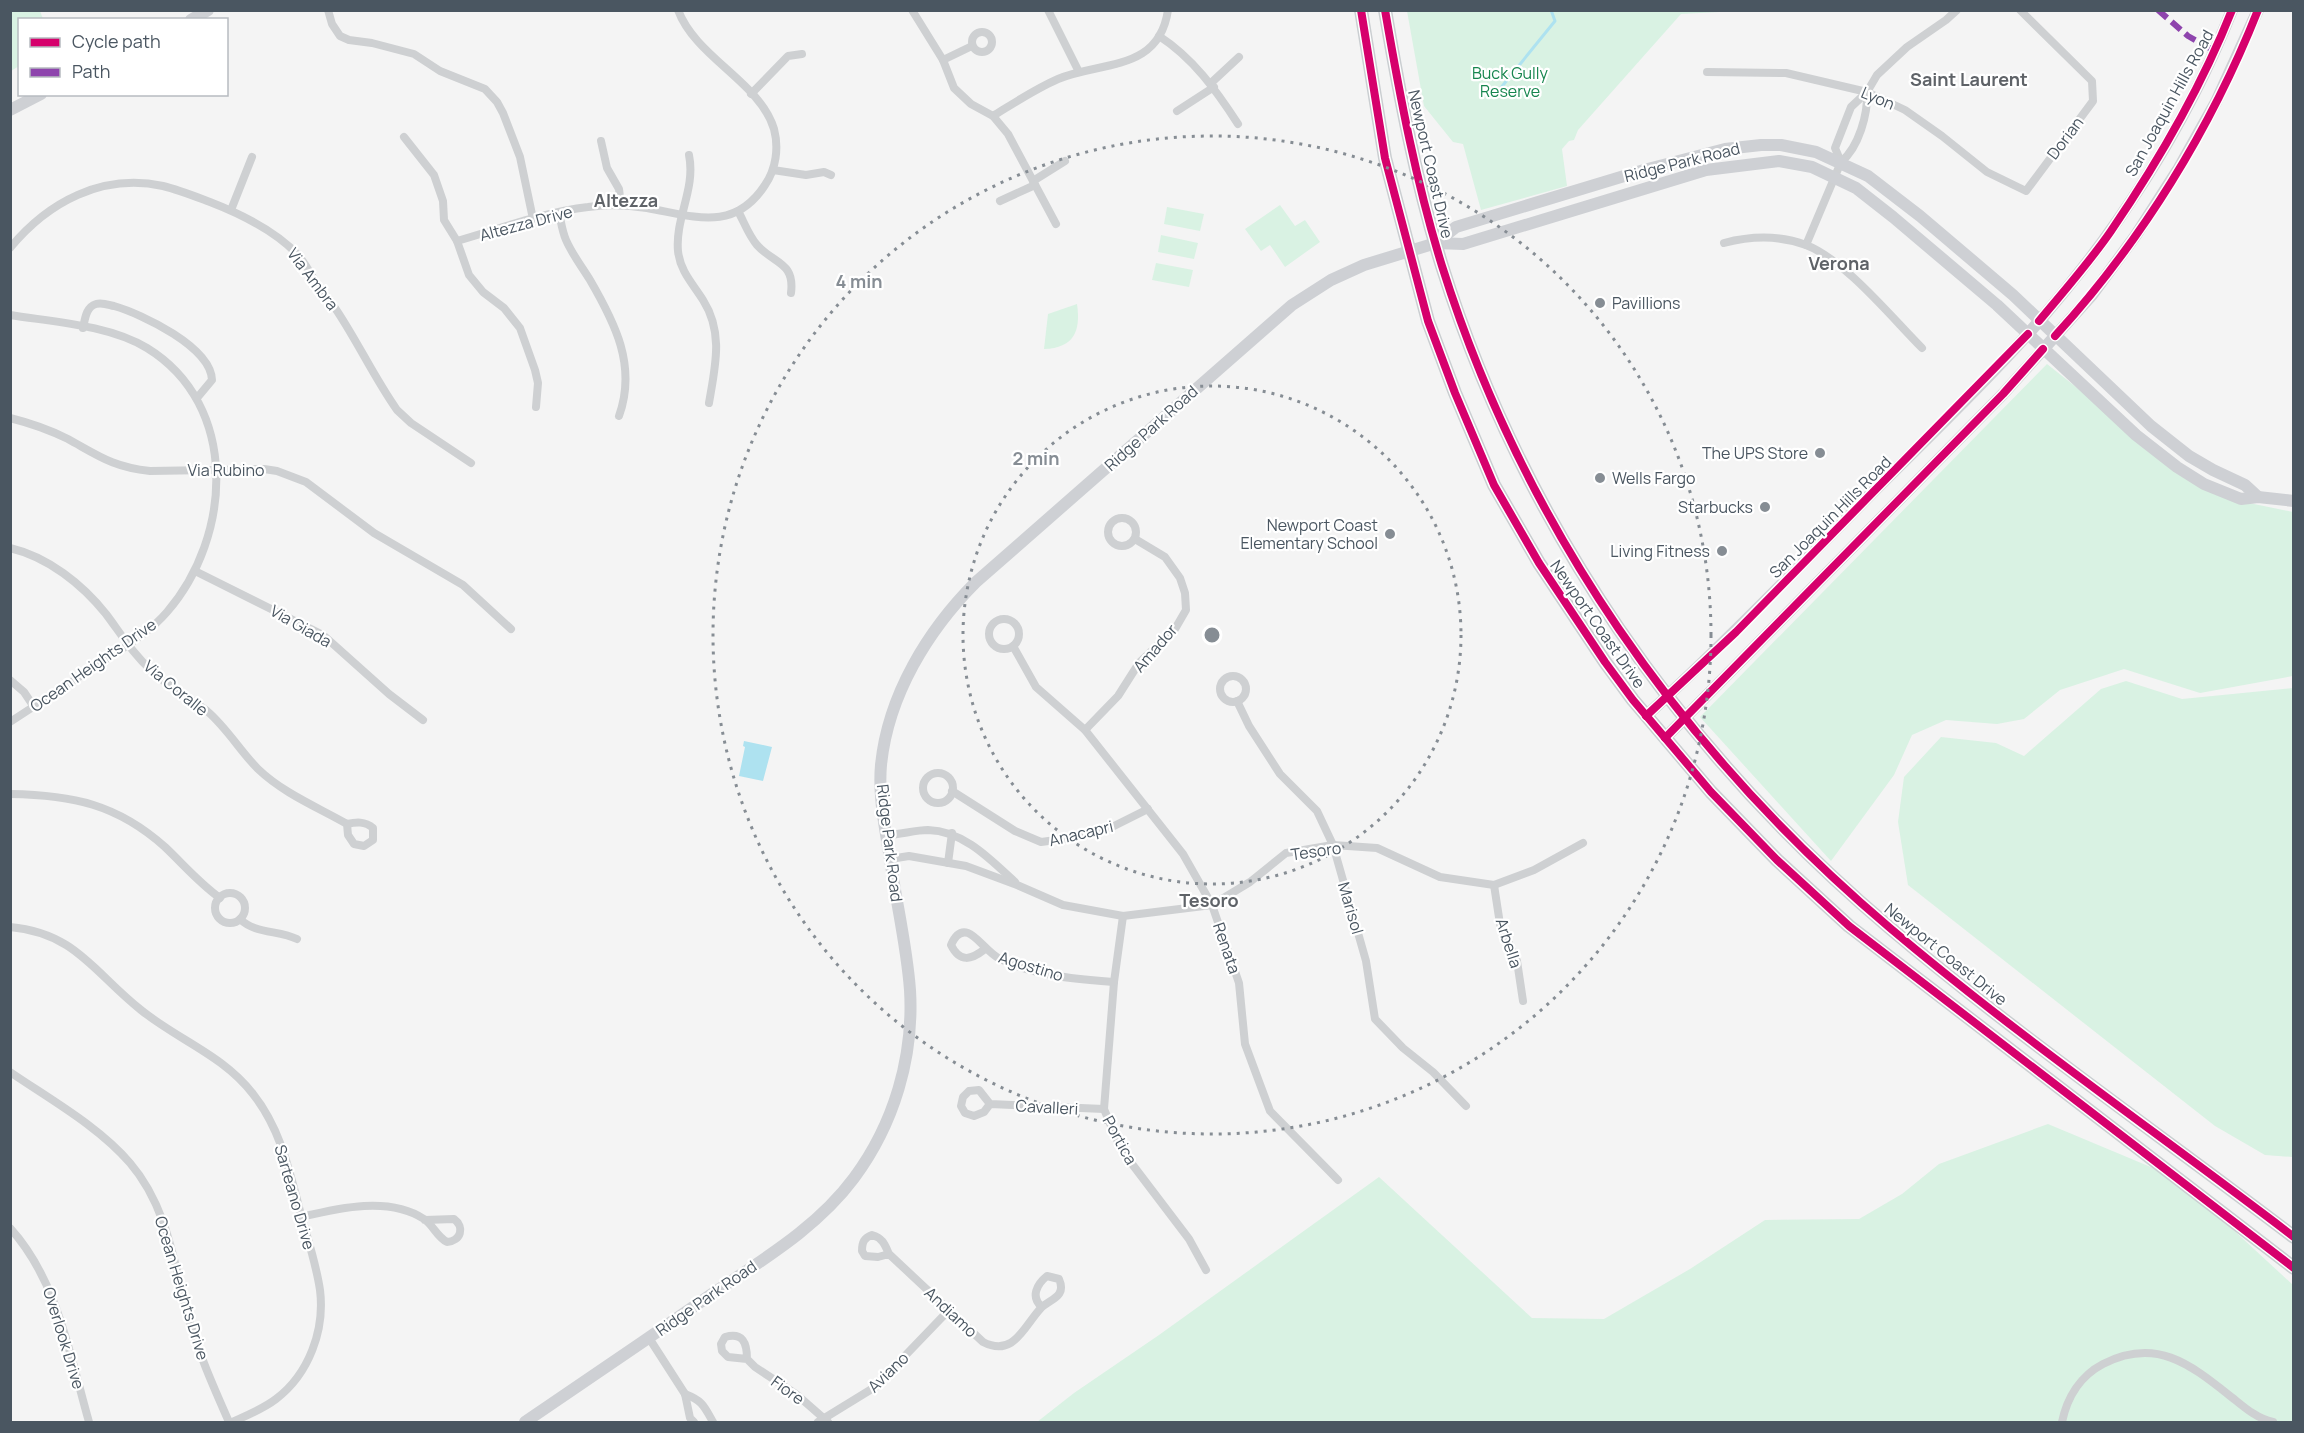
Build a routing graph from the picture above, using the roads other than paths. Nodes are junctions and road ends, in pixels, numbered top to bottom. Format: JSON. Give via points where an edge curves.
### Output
{"nodes":[{"id":1,"x":208,"y":10,"type":"edge"},
{"id":2,"x":328,"y":10,"type":"edge"},
{"id":3,"x":678,"y":10,"type":"edge"},
{"id":4,"x":912,"y":10,"type":"edge"},
{"id":5,"x":1168,"y":10,"type":"edge"},
{"id":6,"x":1361,"y":10,"type":"edge"},
{"id":7,"x":1384,"y":10,"type":"edge"},
{"id":8,"x":1957,"y":10,"type":"edge"},
{"id":9,"x":2020,"y":10,"type":"edge"},
{"id":10,"x":2232,"y":10,"type":"edge"},
{"id":11,"x":2258,"y":10,"type":"edge"},
{"id":12,"x":1051,"y":12,"type":"edge"},
{"id":13,"x":194,"y":18,"type":"edge"},
{"id":14,"x":1159,"y":36,"type":"junction"},
{"id":15,"x":972,"y":46,"type":"dead end"},
{"id":16,"x":802,"y":54,"type":"dead end"},
{"id":17,"x":1239,"y":57,"type":"dead end"},
{"id":18,"x":943,"y":60,"type":"junction"},
{"id":19,"x":1079,"y":72,"type":"junction"},
{"id":20,"x":1707,"y":72,"type":"dead end"},
{"id":21,"x":1213,"y":85,"type":"junction"},
{"id":22,"x":1867,"y":92,"type":"junction"},
{"id":23,"x":751,"y":94,"type":"junction"},
{"id":24,"x":37,"y":96,"type":"edge"},
{"id":25,"x":10,"y":110,"type":"edge"},
{"id":26,"x":1177,"y":111,"type":"dead end"},
{"id":27,"x":993,"y":116,"type":"junction"},
{"id":28,"x":1238,"y":124,"type":"dead end"},
{"id":29,"x":404,"y":137,"type":"dead end"},
{"id":30,"x":601,"y":141,"type":"dead end"},
{"id":31,"x":689,"y":155,"type":"dead end"},
{"id":32,"x":252,"y":157,"type":"dead end"},
{"id":33,"x":1065,"y":161,"type":"dead end"},
{"id":34,"x":1841,"y":162,"type":"junction"},
{"id":35,"x":773,"y":170,"type":"junction"},
{"id":36,"x":831,"y":175,"type":"dead end"},
{"id":37,"x":1835,"y":177,"type":"junction"},
{"id":38,"x":1034,"y":183,"type":"junction"},
{"id":39,"x":2026,"y":191,"type":"joint"},
{"id":40,"x":1000,"y":201,"type":"dead end"},
{"id":41,"x":621,"y":205,"type":"junction"},
{"id":42,"x":231,"y":210,"type":"junction"},
{"id":43,"x":738,"y":211,"type":"junction"},
{"id":44,"x":559,"y":213,"type":"junction"},
{"id":45,"x":683,"y":216,"type":"junction"},
{"id":46,"x":533,"y":219,"type":"junction"},
{"id":47,"x":1056,"y":224,"type":"dead end"},
{"id":48,"x":457,"y":241,"type":"junction"},
{"id":49,"x":1436,"y":243,"type":"junction"},
{"id":50,"x":1724,"y":243,"type":"dead end"},
{"id":51,"x":1806,"y":245,"type":"junction"},
{"id":52,"x":10,"y":248,"type":"edge"},
{"id":53,"x":1410,"y":251,"type":"junction"},
{"id":54,"x":790,"y":293,"type":"dead end"},
{"id":55,"x":10,"y":315,"type":"edge"},
{"id":56,"x":2039,"y":321,"type":"junction"},
{"id":57,"x":84,"y":327,"type":"junction"},
{"id":58,"x":2028,"y":334,"type":"junction"},
{"id":59,"x":2055,"y":336,"type":"junction"},
{"id":60,"x":1922,"y":348,"type":"dead end"},
{"id":61,"x":2043,"y":349,"type":"junction"},
{"id":62,"x":197,"y":398,"type":"junction"},
{"id":63,"x":709,"y":403,"type":"dead end"},
{"id":64,"x":536,"y":407,"type":"dead end"},
{"id":65,"x":619,"y":416,"type":"dead end"},
{"id":66,"x":10,"y":418,"type":"edge"},
{"id":67,"x":471,"y":464,"type":"dead end"},
{"id":68,"x":216,"y":469,"type":"junction"},
{"id":69,"x":2258,"y":498,"type":"junction"},
{"id":70,"x":2294,"y":501,"type":"edge"},
{"id":71,"x":1135,"y":538,"type":"dead end"},
{"id":72,"x":10,"y":548,"type":"edge"},
{"id":73,"x":195,"y":571,"type":"junction"},
{"id":74,"x":511,"y":629,"type":"dead end"},
{"id":75,"x":127,"y":645,"type":"junction"},
{"id":76,"x":1013,"y":646,"type":"dead end"},
{"id":77,"x":10,"y":680,"type":"edge"},
{"id":78,"x":1666,"y":697,"type":"junction"},
{"id":79,"x":1237,"y":701,"type":"dead end"},
{"id":80,"x":34,"y":707,"type":"junction"},
{"id":81,"x":1646,"y":716,"type":"junction"},
{"id":82,"x":1684,"y":719,"type":"junction"},
{"id":83,"x":423,"y":720,"type":"dead end"},
{"id":84,"x":10,"y":722,"type":"edge"},
{"id":85,"x":1085,"y":729,"type":"junction"},
{"id":86,"x":1665,"y":738,"type":"junction"},
{"id":87,"x":952,"y":791,"type":"dead end"},
{"id":88,"x":10,"y":794,"type":"edge"},
{"id":89,"x":1148,"y":809,"type":"junction"},
{"id":90,"x":347,"y":824,"type":"dead end"},
{"id":91,"x":952,"y":833,"type":"junction"},
{"id":92,"x":886,"y":835,"type":"junction"},
{"id":93,"x":1583,"y":843,"type":"dead end"},
{"id":94,"x":1333,"y":845,"type":"junction"},
{"id":95,"x":890,"y":859,"type":"junction"},
{"id":96,"x":948,"y":863,"type":"junction"},
{"id":97,"x":1017,"y":885,"type":"junction"},
{"id":98,"x":1494,"y":885,"type":"junction"},
{"id":99,"x":219,"y":898,"type":"junction"},
{"id":100,"x":1212,"y":905,"type":"junction"},
{"id":101,"x":1123,"y":916,"type":"junction"},
{"id":102,"x":240,"y":919,"type":"junction"},
{"id":103,"x":10,"y":927,"type":"edge"},
{"id":104,"x":297,"y":939,"type":"dead end"},
{"id":105,"x":985,"y":949,"type":"dead end"},
{"id":106,"x":1114,"y":982,"type":"junction"},
{"id":107,"x":1523,"y":1001,"type":"dead end"},
{"id":108,"x":10,"y":1072,"type":"edge"},
{"id":109,"x":990,"y":1104,"type":"dead end"},
{"id":110,"x":1466,"y":1106,"type":"dead end"},
{"id":111,"x":1104,"y":1109,"type":"junction"},
{"id":112,"x":1338,"y":1180,"type":"dead end"},
{"id":113,"x":302,"y":1217,"type":"junction"},
{"id":114,"x":425,"y":1220,"type":"dead end"},
{"id":115,"x":10,"y":1228,"type":"edge"},
{"id":116,"x":2294,"y":1237,"type":"edge"},
{"id":117,"x":889,"y":1254,"type":"dead end"},
{"id":118,"x":2294,"y":1268,"type":"edge"},
{"id":119,"x":1206,"y":1270,"type":"dead end"},
{"id":120,"x":1042,"y":1307,"type":"dead end"},
{"id":121,"x":949,"y":1310,"type":"junction"},
{"id":122,"x":649,"y":1338,"type":"junction"},
{"id":123,"x":747,"y":1359,"type":"dead end"},
{"id":124,"x":685,"y":1394,"type":"junction"},
{"id":125,"x":824,"y":1421,"type":"edge"},
{"id":126,"x":89,"y":1422,"type":"edge"},
{"id":127,"x":231,"y":1422,"type":"edge"},
{"id":128,"x":525,"y":1422,"type":"edge"},
{"id":129,"x":694,"y":1422,"type":"edge"},
{"id":130,"x":712,"y":1422,"type":"edge"},
{"id":131,"x":2062,"y":1422,"type":"edge"},
{"id":132,"x":2273,"y":1422,"type":"edge"}],
"edges":[{"from":1,"to":13,"type":"street"},
{"from":2,"to":46,"type":"street","via":[[340,36],[414,54],[440,71],[485,89],[503,112],[520,157]]},
{"from":3,"to":23,"type":"street","name":"Altezza Drive","via":[[690,34]]},
{"from":4,"to":18,"type":"street"},
{"from":5,"to":14,"type":"street"},
{"from":6,"to":53,"type":"main road","name":"Newport Coast Drive","via":[[1385,158]]},
{"from":7,"to":49,"type":"main road","name":"Newport Coast Drive","via":[[1414,166]]},
{"from":8,"to":22,"type":"street","via":[[1907,47],[1877,75]]},
{"from":9,"to":39,"type":"street","name":"Dorian","via":[[2092,81],[2093,101]]},
{"from":10,"to":56,"type":"street","name":"San Joaquin Hills Road","via":[[2162,152],[2110,232]]},
{"from":11,"to":59,"type":"street","via":[[2217,102],[2179,168],[2092,295]]},
{"from":12,"to":19,"type":"street"},
{"from":14,"to":19,"type":"street","via":[[1144,52],[1122,64]]},
{"from":14,"to":21,"type":"street","via":[[1177,48]]},
{"from":15,"to":18,"type":"street"},
{"from":16,"to":23,"type":"street","via":[[788,56]]},
{"from":17,"to":21,"type":"street"},
{"from":18,"to":27,"type":"street","via":[[954,88],[971,104]]},
{"from":19,"to":27,"type":"street","via":[[1045,85]]},
{"from":20,"to":22,"type":"street","name":"Lyon","via":[[1786,73]]},
{"from":21,"to":26,"type":"street"},
{"from":21,"to":28,"type":"street"},
{"from":22,"to":34,"type":"street","via":[[1868,109],[1850,154]]},
{"from":22,"to":34,"type":"street","via":[[1851,107],[1835,148]]},
{"from":22,"to":39,"type":"street","name":"Lyon","via":[[1905,110],[1987,172]]},
{"from":23,"to":35,"type":"street","name":"Altezza Drive","via":[[762,105],[774,129]]},
{"from":24,"to":25,"type":"street"},
{"from":27,"to":38,"type":"street","via":[[1008,134]]},
{"from":29,"to":48,"type":"street","via":[[434,175],[443,201],[444,220]]},
{"from":30,"to":41,"type":"street","via":[[606,168],[620,189]]},
{"from":31,"to":45,"type":"street","via":[[691,181]]},
{"from":32,"to":42,"type":"street"},
{"from":33,"to":38,"type":"street"},
{"from":34,"to":37,"type":"street"},
{"from":34,"to":49,"type":"street","name":"Ridge Park Road","via":[[1781,145],[1725,149],[1456,227]]},
{"from":34,"to":56,"type":"street","name":"Ridge Park Road","via":[[1868,176],[1920,216]]},
{"from":35,"to":36,"type":"street"},
{"from":35,"to":43,"type":"street","name":"Altezza Drive","via":[[761,192]]},
{"from":37,"to":49,"type":"street","name":"Ridge Park Road","via":[[1812,167],[1779,161],[1732,165],[1463,244]]},
{"from":37,"to":51,"type":"street"},
{"from":37,"to":58,"type":"street","name":"Ridge Park Road","via":[[1893,217]]},
{"from":38,"to":40,"type":"street"},
{"from":38,"to":47,"type":"street"},
{"from":41,"to":44,"type":"street","name":"Altezza Drive"},
{"from":41,"to":45,"type":"street","name":"Altezza Drive"},
{"from":42,"to":52,"type":"street","name":"Via Ambra","via":[[162,186],[107,185],[53,207]]},
{"from":42,"to":67,"type":"street","name":"Via Ambra","via":[[273,234],[300,258],[333,304],[397,410]]},
{"from":43,"to":45,"type":"street","name":"Altezza Drive","via":[[707,219]]},
{"from":43,"to":54,"type":"street","via":[[758,246],[786,268],[791,277]]},
{"from":44,"to":46,"type":"street","name":"Altezza Drive"},
{"from":44,"to":65,"type":"street","via":[[566,240],[604,307],[623,353],[627,374]]},
{"from":45,"to":63,"type":"street","via":[[678,238],[681,264],[711,315],[717,338]]},
{"from":46,"to":48,"type":"street","name":"Altezza Drive"},
{"from":48,"to":64,"type":"street","via":[[462,261],[475,284],[504,308],[520,328],[538,383]]},
{"from":49,"to":53,"type":"street","name":"Ridge Park Road"},
{"from":49,"to":78,"type":"main road","name":"Newport Coast Drive","via":[[1515,453],[1562,541]]},
{"from":50,"to":51,"type":"street","via":[[1770,237]]},
{"from":51,"to":60,"type":"street","via":[[1847,273]]},
{"from":53,"to":81,"type":"main road","name":"Newport Coast Drive","via":[[1432,331],[1494,485],[1582,630]]},
{"from":53,"to":92,"type":"street","name":"Ridge Park Road","via":[[1331,280],[1292,305],[964,594],[920,653],[889,723],[881,767]]},
{"from":55,"to":57,"type":"street","name":"Ocean Heights Drive"},
{"from":56,"to":58,"type":"street","name":"San Joaquin Hills Road"},
{"from":56,"to":59,"type":"street","name":"Ridge Park Road"},
{"from":57,"to":62,"type":"street","name":"Ocean Heights Drive","via":[[146,347],[177,372]]},
{"from":57,"to":62,"type":"street","via":[[90,307],[101,303],[164,327],[188,345],[212,374],[212,380]]},
{"from":58,"to":61,"type":"street","name":"Ridge Park Road"},
{"from":58,"to":78,"type":"street","name":"San Joaquin Hills Road","via":[[1736,632]]},
{"from":59,"to":61,"type":"street"},
{"from":59,"to":69,"type":"street","name":"Ridge Park Road","via":[[2189,456],[2245,485]]},
{"from":61,"to":69,"type":"street","name":"Ridge Park Road","via":[[2136,435],[2177,467],[2204,484],[2241,499]]},
{"from":61,"to":82,"type":"street"},
{"from":62,"to":68,"type":"street","name":"Ocean Heights Drive","via":[[211,432]]},
{"from":66,"to":68,"type":"street","name":"Via Rubino","via":[[49,430],[95,456],[131,469]]},
{"from":68,"to":73,"type":"street","name":"Ocean Heights Drive","via":[[211,530]]},
{"from":68,"to":74,"type":"street","name":"Via Rubino","via":[[277,471],[306,482],[374,533],[463,585]]},
{"from":69,"to":70,"type":"street","name":"Ridge Park Road"},
{"from":71,"to":85,"type":"street","name":"Amador","via":[[1165,556],[1180,578],[1186,610],[1175,629],[1139,663],[1118,696]]},
{"from":72,"to":75,"type":"street","name":"Via Coralle","via":[[37,557],[73,580],[107,615]]},
{"from":73,"to":75,"type":"street","name":"Ocean Heights Drive","via":[[165,614]]},
{"from":73,"to":83,"type":"street","name":"Via Giada","via":[[323,635]]},
{"from":75,"to":80,"type":"street","name":"Ocean Heights Drive"},
{"from":75,"to":90,"type":"street","name":"Via Coralle","via":[[166,684],[208,712],[259,770],[300,799]]},
{"from":76,"to":85,"type":"street","name":"Renata","via":[[1036,687]]},
{"from":77,"to":80,"type":"street"},
{"from":78,"to":81,"type":"street","name":"San Joaquin Hills Road"},
{"from":78,"to":82,"type":"main road","name":"Newport Coast Drive"},
{"from":79,"to":94,"type":"street","name":"Marisol","via":[[1280,774],[1317,811]]},
{"from":80,"to":84,"type":"street","name":"Ocean Heights Drive"},
{"from":81,"to":86,"type":"main road","name":"Newport Coast Drive"},
{"from":82,"to":86,"type":"street"},
{"from":82,"to":116,"type":"main road","name":"Newport Coast Drive","via":[[1752,796],[1891,929]]},
{"from":85,"to":89,"type":"street","name":"Renata"},
{"from":86,"to":118,"type":"main road","name":"Newport Coast Drive","via":[[1777,860],[1849,926]]},
{"from":87,"to":89,"type":"street","name":"Anacapri","via":[[1015,831],[1041,842],[1112,827]]},
{"from":88,"to":99,"type":"street","via":[[60,796],[106,809],[148,834]]},
{"from":89,"to":100,"type":"street","name":"Renata","via":[[1183,854]]},
{"from":91,"to":92,"type":"street","name":"Tesoro","via":[[927,830]]},
{"from":91,"to":96,"type":"street"},
{"from":91,"to":97,"type":"street","name":"Tesoro","via":[[982,852]]},
{"from":92,"to":95,"type":"street","name":"Ridge Park Road"},
{"from":93,"to":98,"type":"street","name":"Tesoro","via":[[1534,870]]},
{"from":94,"to":98,"type":"street","name":"Tesoro","via":[[1377,848],[1440,877]]},
{"from":94,"to":100,"type":"street","name":"Tesoro","via":[[1286,853],[1250,882]]},
{"from":94,"to":110,"type":"street","name":"Marisol","via":[[1366,961],[1375,1019]]},
{"from":95,"to":96,"type":"street","name":"Tesoro","via":[[909,856]]},
{"from":95,"to":122,"type":"street","name":"Ridge Park Road","via":[[910,988],[910,1022],[900,1081],[879,1139],[849,1185],[814,1221]]},
{"from":96,"to":97,"type":"street","name":"Tesoro"},
{"from":97,"to":101,"type":"street","name":"Tesoro","via":[[1063,904]]},
{"from":98,"to":107,"type":"street","name":"Arbella","via":[[1500,924],[1517,961]]},
{"from":99,"to":102,"type":"street","via":[[215,908],[219,919],[229,923]]},
{"from":99,"to":102,"type":"street","via":[[230,894],[241,898],[245,909]]},
{"from":100,"to":101,"type":"street","name":"Tesoro"},
{"from":100,"to":112,"type":"street","name":"Renata","via":[[1239,983],[1245,1044],[1270,1111]]},
{"from":101,"to":106,"type":"street","name":"Portica"},
{"from":102,"to":104,"type":"street","via":[[256,929]]},
{"from":103,"to":113,"type":"street","name":"Sarteano Drive","via":[[40,932],[70,946],[141,1010],[238,1077],[275,1130]]},
{"from":105,"to":106,"type":"street","name":"Agostino","via":[[1001,960],[1055,976]]},
{"from":106,"to":111,"type":"street","name":"Portica"},
{"from":108,"to":127,"type":"street","name":"Ocean Heights Drive","via":[[100,1135],[145,1183],[166,1228],[189,1318]]},
{"from":109,"to":111,"type":"street","name":"Cavalleri"},
{"from":111,"to":119,"type":"street","name":"Portica","via":[[1129,1160],[1189,1239]]},
{"from":113,"to":114,"type":"street","via":[[372,1206],[392,1208]]},
{"from":113,"to":127,"type":"street","name":"Sarteano Drive","via":[[320,1290],[320,1324],[315,1342],[288,1388],[262,1408]]},
{"from":115,"to":126,"type":"street","name":"Overlook Drive","via":[[46,1280]]},
{"from":117,"to":121,"type":"street","name":"Andiamo"},
{"from":120,"to":121,"type":"street","name":"Andiamo","via":[[1014,1341],[998,1347],[983,1342]]},
{"from":121,"to":125,"type":"street","name":"Aviano","via":[[875,1388]]},
{"from":122,"to":124,"type":"street"},
{"from":122,"to":128,"type":"street","name":"Ridge Park Road"},
{"from":123,"to":125,"type":"street","name":"Fiore","via":[[796,1394]]},
{"from":124,"to":129,"type":"street"},
{"from":124,"to":130,"type":"street","via":[[702,1403]]},
{"from":131,"to":132,"type":"street","via":[[2076,1387],[2094,1369],[2137,1352],[2158,1353],[2185,1362],[2251,1413]]}]}
